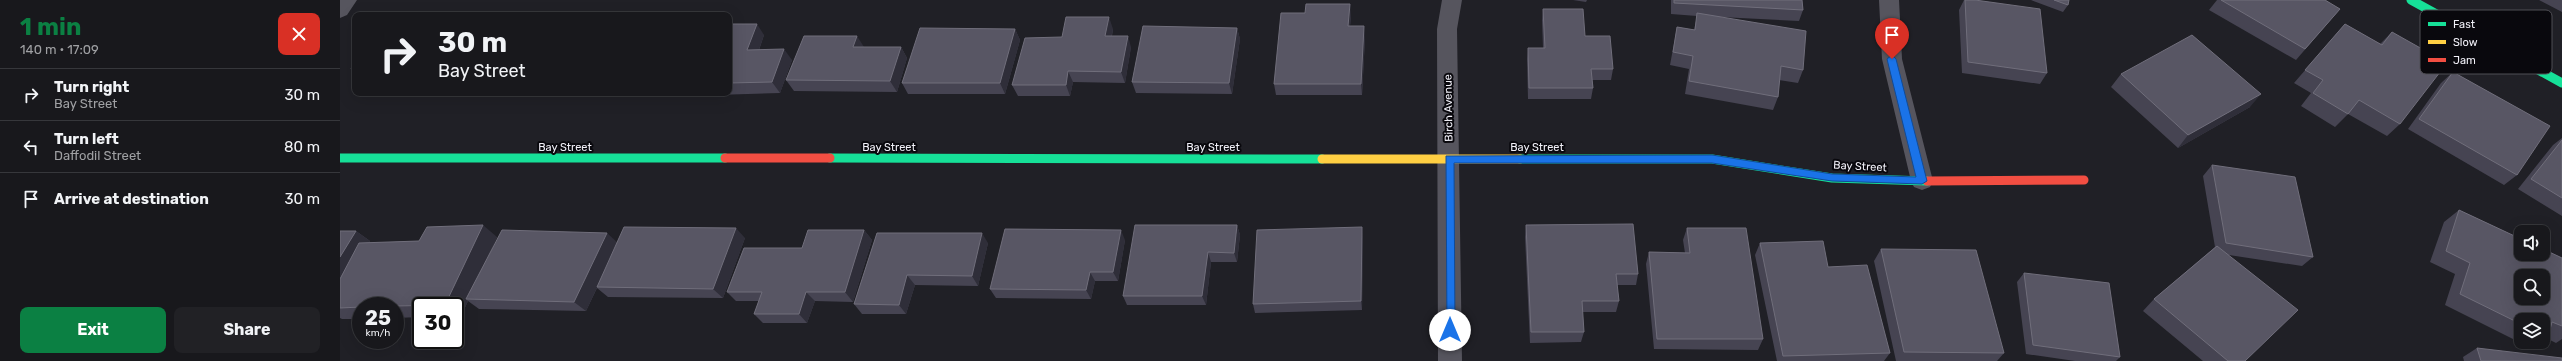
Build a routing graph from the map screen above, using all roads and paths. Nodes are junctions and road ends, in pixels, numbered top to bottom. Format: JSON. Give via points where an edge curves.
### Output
{"nodes":[{"id":1,"x":347,"y":0,"type":"edge"},
{"id":2,"x":1452,"y":0,"type":"edge"},
{"id":3,"x":1889,"y":0,"type":"edge"},
{"id":4,"x":2411,"y":0,"type":"edge"},
{"id":5,"x":340,"y":10,"type":"edge"},
{"id":6,"x":2429,"y":10,"type":"edge"},
{"id":7,"x":2546,"y":74,"type":"edge"},
{"id":8,"x":2562,"y":83,"type":"edge"},
{"id":9,"x":340,"y":158,"type":"edge"},
{"id":10,"x":1449,"y":159,"type":"junction"},
{"id":11,"x":2084,"y":180,"type":"dead end"},
{"id":12,"x":1922,"y":181,"type":"junction"},
{"id":13,"x":1450,"y":361,"type":"edge"}],
"edges":[{"from":1,"to":5,"type":"street"},
{"from":2,"to":10,"type":"street","name":"Birch Avenue","via":[[1447,29]]},
{"from":3,"to":12,"type":"street","via":[[1892,59]]},
{"from":4,"to":6,"type":"street"},
{"from":7,"to":8,"type":"street"},
{"from":9,"to":10,"type":"street","name":"Bay Street"},
{"from":10,"to":12,"type":"street","name":"Bay Street","via":[[1712,159],[1832,178]]},
{"from":10,"to":13,"type":"street","name":"Birch Avenue"},
{"from":11,"to":12,"type":"street","name":"Bay Street"}]}
